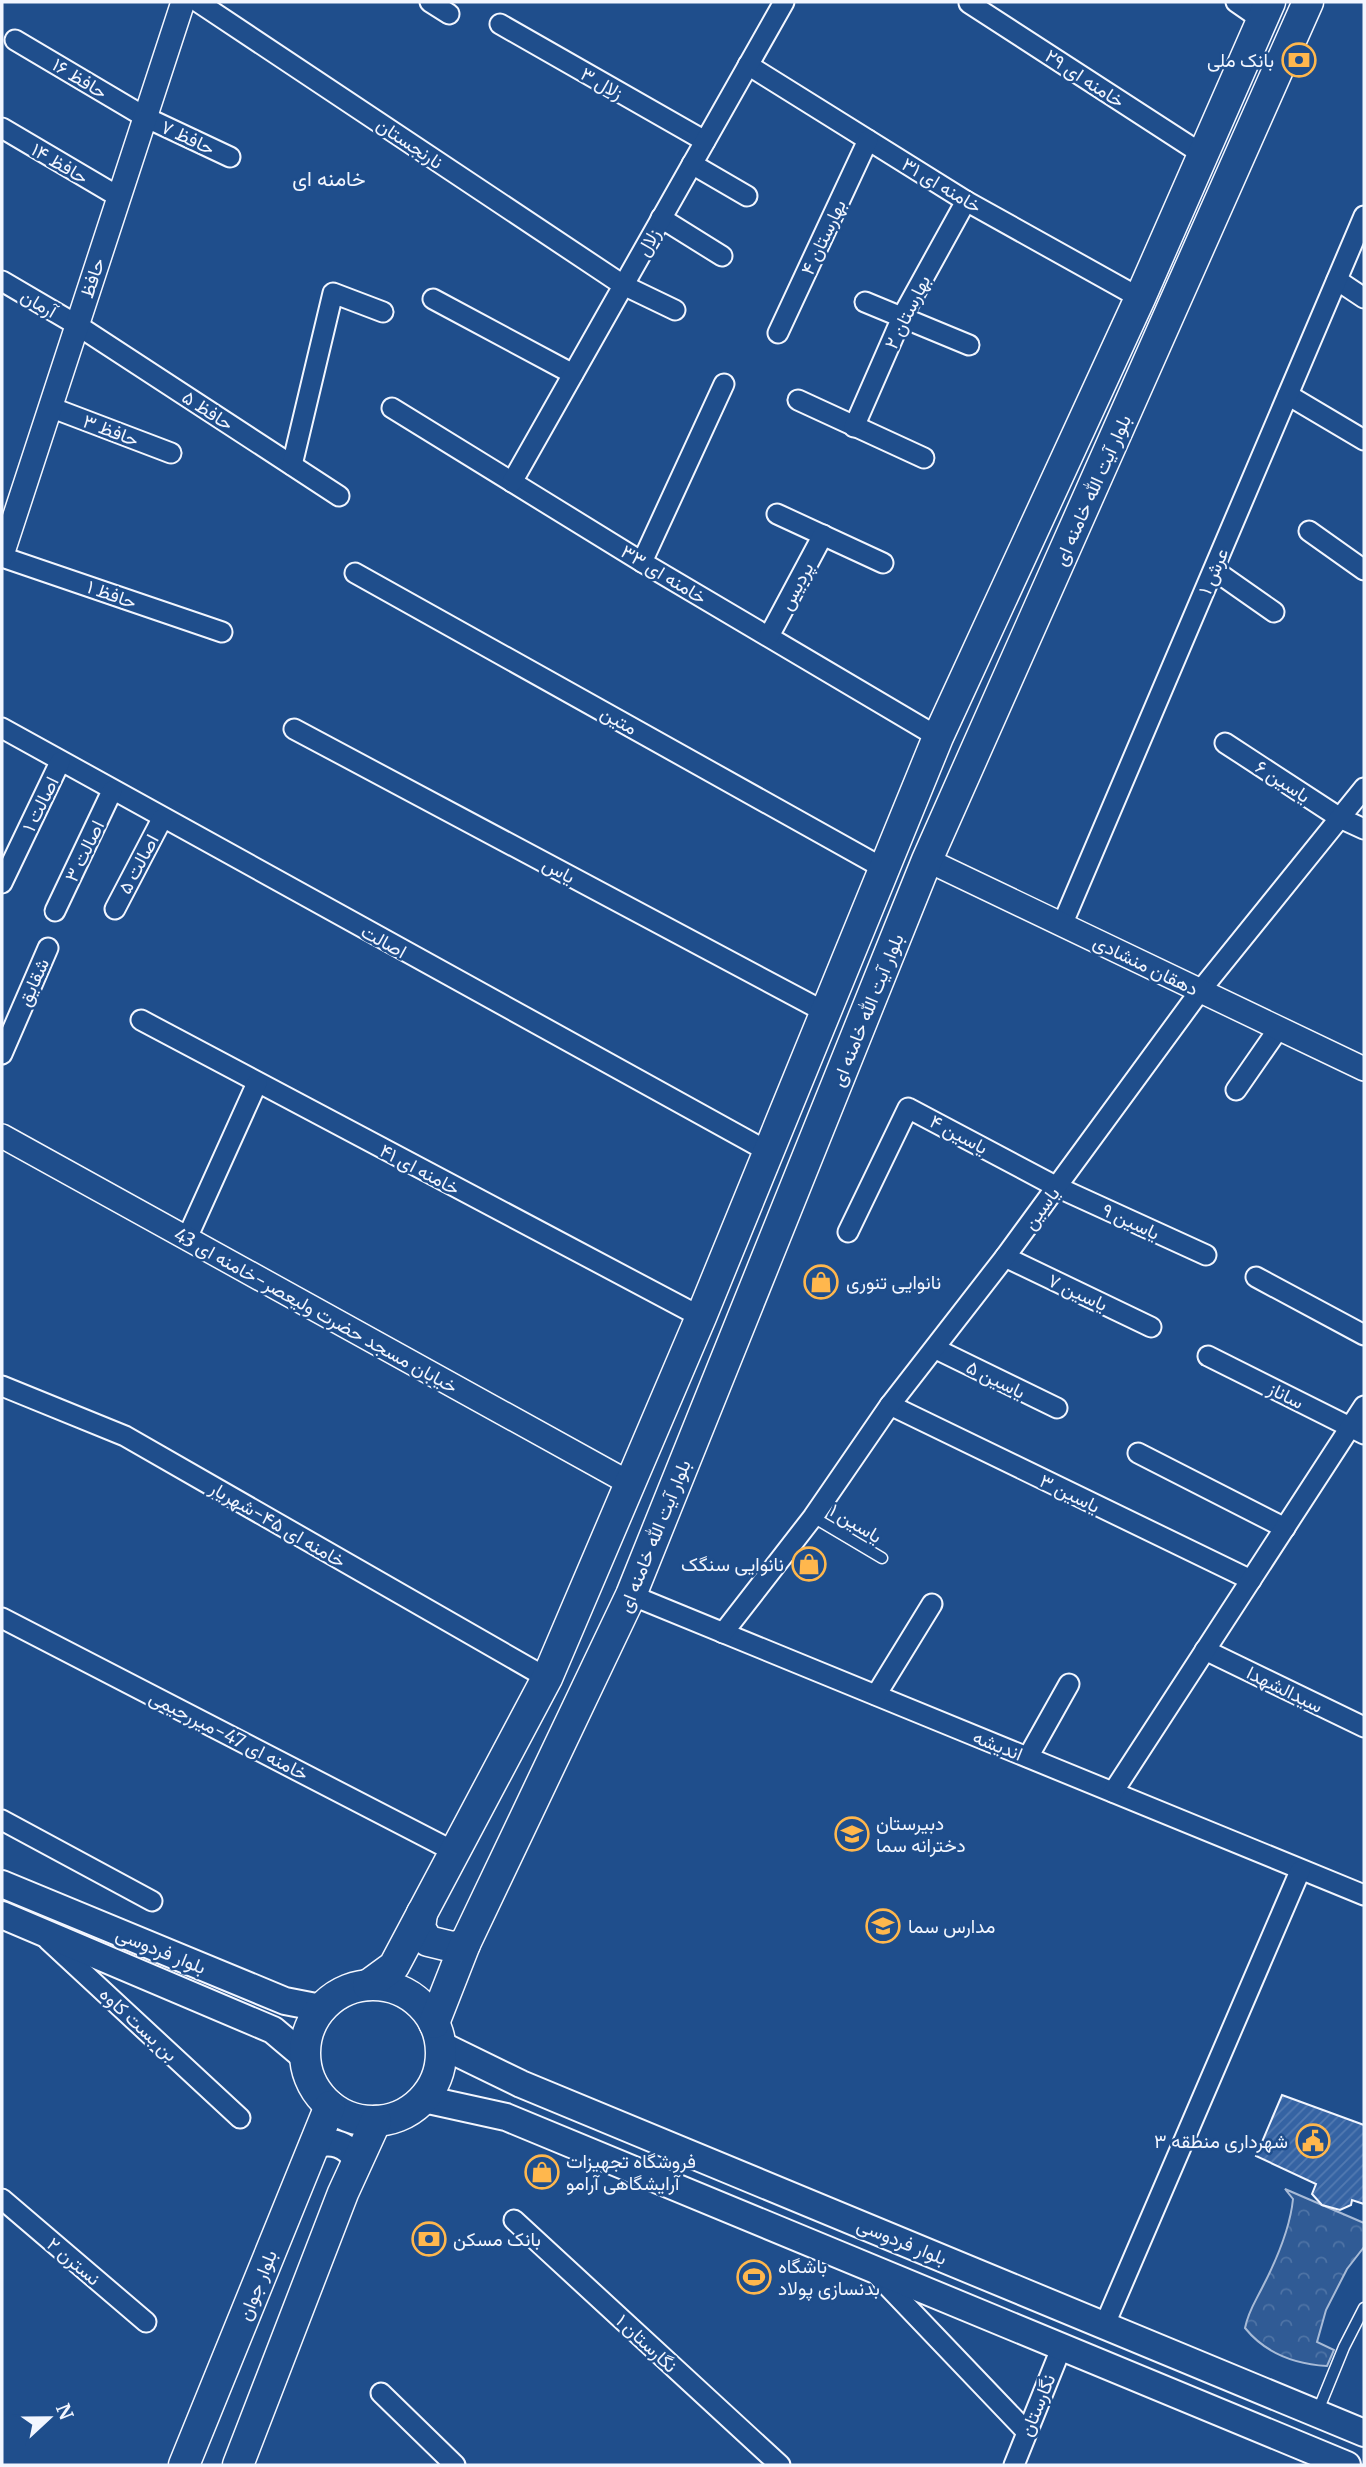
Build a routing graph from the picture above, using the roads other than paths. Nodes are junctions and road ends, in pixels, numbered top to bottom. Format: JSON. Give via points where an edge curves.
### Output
{"nodes":[{"id":1,"x":183,"y":2,"type":"edge"},
{"id":2,"x":198,"y":2,"type":"edge"},
{"id":3,"x":430,"y":2,"type":"edge"},
{"id":4,"x":1236,"y":2,"type":"edge"},
{"id":5,"x":1308,"y":2,"type":"edge"},
{"id":6,"x":969,"y":3,"type":"edge"},
{"id":7,"x":777,"y":4,"type":"edge"},
{"id":8,"x":1266,"y":11,"type":"edge"},
{"id":9,"x":449,"y":14,"type":"dead end"},
{"id":10,"x":500,"y":24,"type":"dead end"},
{"id":11,"x":15,"y":40,"type":"dead end"},
{"id":12,"x":748,"y":65,"type":"junction"},
{"id":13,"x":145,"y":117,"type":"junction"},
{"id":14,"x":2,"y":128,"type":"edge"},
{"id":15,"x":868,"y":140,"type":"junction"},
{"id":16,"x":705,"y":141,"type":"junction"},
{"id":17,"x":1202,"y":154,"type":"junction"},
{"id":18,"x":230,"y":157,"type":"dead end"},
{"id":19,"x":692,"y":164,"type":"junction"},
{"id":20,"x":747,"y":196,"type":"dead end"},
{"id":21,"x":119,"y":197,"type":"junction"},
{"id":22,"x":966,"y":201,"type":"junction"},
{"id":23,"x":1364,"y":216,"type":"edge"},
{"id":24,"x":661,"y":218,"type":"junction"},
{"id":25,"x":722,"y":256,"type":"dead end"},
{"id":26,"x":1337,"y":280,"type":"junction"},
{"id":27,"x":2,"y":281,"type":"edge"},
{"id":28,"x":623,"y":285,"type":"junction"},
{"id":29,"x":1140,"y":298,"type":"junction"},
{"id":30,"x":1364,"y":298,"type":"edge"},
{"id":31,"x":433,"y":299,"type":"dead end"},
{"id":32,"x":865,"y":302,"type":"dead end"},
{"id":33,"x":675,"y":310,"type":"dead end"},
{"id":34,"x":383,"y":312,"type":"dead end"},
{"id":35,"x":902,"y":316,"type":"junction"},
{"id":36,"x":77,"y":325,"type":"junction"},
{"id":37,"x":778,"y":333,"type":"dead end"},
{"id":38,"x":969,"y":345,"type":"dead end"},
{"id":39,"x":573,"y":374,"type":"junction"},
{"id":40,"x":724,"y":384,"type":"dead end"},
{"id":41,"x":1288,"y":395,"type":"junction"},
{"id":42,"x":798,"y":400,"type":"dead end"},
{"id":43,"x":50,"y":407,"type":"junction"},
{"id":44,"x":392,"y":408,"type":"dead end"},
{"id":45,"x":854,"y":427,"type":"junction"},
{"id":46,"x":1364,"y":440,"type":"edge"},
{"id":47,"x":171,"y":453,"type":"dead end"},
{"id":48,"x":924,"y":458,"type":"dead end"},
{"id":49,"x":292,"y":465,"type":"junction"},
{"id":50,"x":512,"y":482,"type":"junction"},
{"id":51,"x":339,"y":496,"type":"dead end"},
{"id":52,"x":778,"y":514,"type":"dead end"},
{"id":53,"x":7,"y":517,"type":"edge"},
{"id":54,"x":1309,"y":531,"type":"dead end"},
{"id":55,"x":823,"y":535,"type":"junction"},
{"id":56,"x":2,"y":556,"type":"edge"},
{"id":57,"x":642,"y":562,"type":"junction"},
{"id":58,"x":883,"y":563,"type":"dead end"},
{"id":59,"x":1214,"y":570,"type":"junction"},
{"id":60,"x":1364,"y":570,"type":"edge"},
{"id":61,"x":355,"y":573,"type":"dead end"},
{"id":62,"x":1274,"y":612,"type":"dead end"},
{"id":63,"x":222,"y":632,"type":"dead end"},
{"id":64,"x":769,"y":636,"type":"junction"},
{"id":65,"x":2,"y":728,"type":"edge"},
{"id":66,"x":294,"y":729,"type":"dead end"},
{"id":67,"x":938,"y":737,"type":"junction"},
{"id":68,"x":1225,"y":743,"type":"dead end"},
{"id":69,"x":60,"y":762,"type":"junction"},
{"id":70,"x":1364,"y":788,"type":"edge"},
{"id":71,"x":112,"y":792,"type":"junction"},
{"id":72,"x":1340,"y":818,"type":"junction"},
{"id":73,"x":162,"y":819,"type":"junction"},
{"id":74,"x":1364,"y":830,"type":"edge"},
{"id":75,"x":927,"y":860,"type":"junction"},
{"id":76,"x":883,"y":868,"type":"junction"},
{"id":77,"x":2,"y":883,"type":"edge"},
{"id":78,"x":115,"y":909,"type":"dead end"},
{"id":79,"x":55,"y":911,"type":"dead end"},
{"id":80,"x":1062,"y":925,"type":"junction"},
{"id":81,"x":48,"y":948,"type":"dead end"},
{"id":82,"x":1200,"y":991,"type":"junction"},
{"id":83,"x":823,"y":1012,"type":"junction"},
{"id":84,"x":141,"y":1020,"type":"dead end"},
{"id":85,"x":1279,"y":1028,"type":"junction"},
{"id":86,"x":2,"y":1054,"type":"edge"},
{"id":87,"x":1364,"y":1069,"type":"edge"},
{"id":88,"x":257,"y":1083,"type":"junction"},
{"id":89,"x":1236,"y":1090,"type":"dead end"},
{"id":90,"x":2,"y":1136,"type":"edge"},
{"id":91,"x":767,"y":1151,"type":"junction"},
{"id":92,"x":1057,"y":1187,"type":"junction"},
{"id":93,"x":848,"y":1232,"type":"dead end"},
{"id":94,"x":187,"y":1238,"type":"junction"},
{"id":95,"x":1206,"y":1255,"type":"dead end"},
{"id":96,"x":1005,"y":1257,"type":"junction"},
{"id":97,"x":1256,"y":1277,"type":"dead end"},
{"id":98,"x":701,"y":1317,"type":"junction"},
{"id":99,"x":1151,"y":1327,"type":"dead end"},
{"id":100,"x":1364,"y":1335,"type":"edge"},
{"id":101,"x":936,"y":1349,"type":"junction"},
{"id":102,"x":1208,"y":1356,"type":"dead end"},
{"id":103,"x":2,"y":1385,"type":"edge"},
{"id":104,"x":890,"y":1405,"type":"junction"},
{"id":105,"x":1364,"y":1406,"type":"edge"},
{"id":106,"x":1057,"y":1408,"type":"dead end"},
{"id":107,"x":1358,"y":1430,"type":"edge"},
{"id":108,"x":1138,"y":1452,"type":"dead end"},
{"id":109,"x":631,"y":1484,"type":"junction"},
{"id":110,"x":813,"y":1517,"type":"junction"},
{"id":111,"x":1284,"y":1528,"type":"junction"},
{"id":112,"x":881,"y":1558,"type":"dead end"},
{"id":113,"x":1251,"y":1580,"type":"junction"},
{"id":114,"x":631,"y":1595,"type":"junction"},
{"id":115,"x":932,"y":1604,"type":"dead end"},
{"id":116,"x":2,"y":1618,"type":"edge"},
{"id":117,"x":723,"y":1633,"type":"junction"},
{"id":118,"x":1206,"y":1650,"type":"junction"},
{"id":119,"x":547,"y":1678,"type":"junction"},
{"id":120,"x":1069,"y":1684,"type":"dead end"},
{"id":121,"x":876,"y":1695,"type":"junction"},
{"id":122,"x":1364,"y":1727,"type":"edge"},
{"id":123,"x":1028,"y":1757,"type":"junction"},
{"id":124,"x":1113,"y":1792,"type":"junction"},
{"id":125,"x":2,"y":1820,"type":"edge"},
{"id":126,"x":455,"y":1852,"type":"junction"},
{"id":127,"x":1300,"y":1871,"type":"junction"},
{"id":128,"x":2,"y":1884,"type":"edge"},
{"id":129,"x":1364,"y":1895,"type":"edge"},
{"id":130,"x":152,"y":1901,"type":"dead end"},
{"id":131,"x":422,"y":1913,"type":"junction"},
{"id":132,"x":2,"y":1915,"type":"edge"},
{"id":133,"x":37,"y":1930,"type":"junction"},
{"id":134,"x":465,"y":1944,"type":"junction"},
{"id":135,"x":368,"y":1985,"type":"junction"},
{"id":136,"x":321,"y":2008,"type":"junction"},
{"id":137,"x":437,"y":2034,"type":"junction"},
{"id":138,"x":305,"y":2057,"type":"junction"},
{"id":139,"x":424,"y":2099,"type":"junction"},
{"id":140,"x":330,"y":2106,"type":"junction"},
{"id":141,"x":240,"y":2118,"type":"dead end"},
{"id":142,"x":376,"y":2121,"type":"junction"},
{"id":143,"x":313,"y":2146,"type":"junction"},
{"id":144,"x":358,"y":2160,"type":"junction"},
{"id":145,"x":2,"y":2199,"type":"edge"},
{"id":146,"x":514,"y":2220,"type":"dead end"},
{"id":147,"x":869,"y":2266,"type":"junction"},
{"id":148,"x":1364,"y":2308,"type":"edge"},
{"id":149,"x":146,"y":2322,"type":"dead end"},
{"id":150,"x":1105,"y":2325,"type":"junction"},
{"id":151,"x":1062,"y":2346,"type":"junction"},
{"id":152,"x":381,"y":2393,"type":"dead end"},
{"id":153,"x":1317,"y":2413,"type":"junction"},
{"id":154,"x":1026,"y":2431,"type":"junction"},
{"id":155,"x":1364,"y":2433,"type":"edge"},
{"id":156,"x":1295,"y":2443,"type":"junction"},
{"id":157,"x":1020,"y":2462,"type":"edge"},
{"id":158,"x":184,"y":2465,"type":"edge"},
{"id":159,"x":238,"y":2465,"type":"edge"},
{"id":160,"x":455,"y":2465,"type":"edge"},
{"id":161,"x":780,"y":2465,"type":"edge"},
{"id":162,"x":1317,"y":2465,"type":"edge"},
{"id":163,"x":1347,"y":2465,"type":"edge"}],
"edges":[{"from":1,"to":13,"type":"street","name":"حافظ"},
{"from":2,"to":28,"type":"street","name":"نارنجستان"},
{"from":3,"to":9,"type":"street"},
{"from":4,"to":8,"type":"street"},
{"from":5,"to":75,"type":"main road","name":"بلوار آیت الله خامنه ای"},
{"from":6,"to":17,"type":"street","name":"خامنه ای ۲۹"},
{"from":7,"to":12,"type":"street","name":"زلال"},
{"from":8,"to":17,"type":"main road","name":"بلوار آیت الله خامنه ای"},
{"from":10,"to":16,"type":"street","name":"۳ زلال"},
{"from":11,"to":13,"type":"street","name":"حافظ ۱۶"},
{"from":12,"to":15,"type":"street","name":"خامنه ای ۳۱"},
{"from":12,"to":16,"type":"street","name":"زلال"},
{"from":13,"to":18,"type":"street","name":"حافظ ۷"},
{"from":13,"to":21,"type":"street","name":"حافظ"},
{"from":14,"to":21,"type":"street","name":"حافظ ۱۴"},
{"from":15,"to":22,"type":"street","name":"خامنه ای ۳۱"},
{"from":15,"to":37,"type":"street","name":"بهارستان ۴"},
{"from":16,"to":19,"type":"street","name":"زلال"},
{"from":17,"to":29,"type":"main road","name":"بلوار آیت الله خامنه ای"},
{"from":19,"to":20,"type":"street"},
{"from":19,"to":24,"type":"street","name":"زلال"},
{"from":21,"to":36,"type":"street","name":"حافظ"},
{"from":22,"to":29,"type":"street","name":"خامنه ای ۳۱"},
{"from":22,"to":35,"type":"street","name":"بهارستان ۲"},
{"from":23,"to":26,"type":"street","name":"عرش ۱"},
{"from":24,"to":25,"type":"street"},
{"from":24,"to":28,"type":"street","name":"زلال"},
{"from":26,"to":30,"type":"street"},
{"from":26,"to":41,"type":"street","name":"عرش ۱"},
{"from":27,"to":36,"type":"street","name":"آرمان"},
{"from":28,"to":33,"type":"street","name":"نارنجستان"},
{"from":28,"to":39,"type":"street","name":"زلال"},
{"from":29,"to":67,"type":"main road","name":"بلوار آیت الله خامنه ای"},
{"from":31,"to":39,"type":"street"},
{"from":32,"to":35,"type":"street"},
{"from":34,"to":49,"type":"street","via":[[333,293]]},
{"from":35,"to":38,"type":"street"},
{"from":35,"to":45,"type":"street","name":"بهارستان ۲"},
{"from":36,"to":43,"type":"street","name":"حافظ"},
{"from":36,"to":49,"type":"street","name":"حافظ ۵"},
{"from":39,"to":50,"type":"street","name":"زلال"},
{"from":40,"to":57,"type":"street"},
{"from":41,"to":46,"type":"street"},
{"from":41,"to":59,"type":"street","name":"عرش ۱"},
{"from":42,"to":45,"type":"street"},
{"from":43,"to":47,"type":"street","name":"حافظ ۳"},
{"from":43,"to":53,"type":"street","name":"حافظ"},
{"from":44,"to":50,"type":"street","name":"خامنه ای ۳۳"},
{"from":45,"to":48,"type":"street"},
{"from":49,"to":51,"type":"street","name":"حافظ ۵"},
{"from":50,"to":57,"type":"street","name":"خامنه ای ۳۳"},
{"from":52,"to":55,"type":"street"},
{"from":53,"to":56,"type":"street","name":"حافظ"},
{"from":54,"to":60,"type":"street"},
{"from":55,"to":58,"type":"street"},
{"from":55,"to":64,"type":"street","name":"پردیس"},
{"from":56,"to":63,"type":"street","name":"حافظ ۱"},
{"from":57,"to":64,"type":"street","name":"خامنه ای ۳۳"},
{"from":59,"to":62,"type":"street"},
{"from":59,"to":80,"type":"street","name":"عرش ۱"},
{"from":61,"to":76,"type":"street","name":"متین"},
{"from":64,"to":67,"type":"street","name":"خامنه ای ۳۳"},
{"from":65,"to":69,"type":"street","name":"اصالت"},
{"from":66,"to":83,"type":"street","name":"یاس"},
{"from":67,"to":76,"type":"main road","name":"بلوار آیت الله خامنه ای"},
{"from":68,"to":72,"type":"street","name":"یاسین ۶"},
{"from":69,"to":71,"type":"street","name":"اصالت"},
{"from":69,"to":77,"type":"street","name":"اصالت ۱"},
{"from":70,"to":72,"type":"street","name":"یاسین"},
{"from":71,"to":73,"type":"street","name":"اصالت"},
{"from":71,"to":79,"type":"street","name":"اصالت ۳"},
{"from":72,"to":74,"type":"street","name":"یاسین ۶"},
{"from":72,"to":82,"type":"street","name":"یاسین"},
{"from":73,"to":78,"type":"street","name":"اصالت ۵"},
{"from":73,"to":91,"type":"street","name":"اصالت"},
{"from":75,"to":80,"type":"street","name":"دهقان منشادی"},
{"from":75,"to":114,"type":"main road","name":"بلوار آیت الله خامنه ای"},
{"from":76,"to":83,"type":"main road","name":"بلوار آیت الله خامنه ای"},
{"from":80,"to":82,"type":"street","name":"دهقان منشادی"},
{"from":81,"to":86,"type":"street","name":"شقایق"},
{"from":82,"to":85,"type":"street","name":"دهقان منشادی"},
{"from":82,"to":92,"type":"street","name":"یاسین"},
{"from":83,"to":91,"type":"main road","name":"بلوار آیت الله خامنه ای"},
{"from":84,"to":88,"type":"street","name":"خامنه ای ۴۱"},
{"from":85,"to":87,"type":"street","name":"دهقان منشادی"},
{"from":85,"to":89,"type":"street"},
{"from":88,"to":94,"type":"street"},
{"from":88,"to":98,"type":"street","name":"خامنه ای ۴۱"},
{"from":90,"to":94,"type":"street","name":"خیابان مسجد حضرت ولیعصر-خامنه ای 43"},
{"from":91,"to":98,"type":"main road","name":"بلوار آیت الله خامنه ای"},
{"from":92,"to":93,"type":"street","name":"یاسین ۴","via":[[908,1108]]},
{"from":92,"to":95,"type":"street","name":"یاسین ۹"},
{"from":92,"to":96,"type":"street","name":"یاسین"},
{"from":94,"to":109,"type":"street","name":"خیابان مسجد حضرت ولیعصر-خامنه ای 43"},
{"from":96,"to":99,"type":"street","name":"یاسین ۷"},
{"from":96,"to":101,"type":"street","name":"یاسین"},
{"from":97,"to":100,"type":"street"},
{"from":98,"to":109,"type":"main road","name":"بلوار آیت الله خامنه ای"},
{"from":101,"to":104,"type":"street","name":"یاسین"},
{"from":101,"to":106,"type":"street","name":"یاسین ۵"},
{"from":102,"to":107,"type":"street","name":"ساناز"},
{"from":103,"to":119,"type":"street","name":"خامنه ای ۴۵-شهریار","via":[[125,1436]]},
{"from":104,"to":110,"type":"street","name":"یاسین"},
{"from":104,"to":113,"type":"street","name":"یاسین ۳"},
{"from":105,"to":107,"type":"street"},
{"from":107,"to":111,"type":"street"},
{"from":108,"to":111,"type":"street"},
{"from":109,"to":119,"type":"main road","name":"بلوار آیت الله خامنه ای"},
{"from":110,"to":112,"type":"lane","name":"یاسین ۱"},
{"from":110,"to":117,"type":"street","name":"یاسین"},
{"from":111,"to":113,"type":"street"},
{"from":113,"to":118,"type":"street"},
{"from":114,"to":117,"type":"street","name":"اندیشه"},
{"from":114,"to":134,"type":"main road","name":"بلوار آیت الله خامنه ای"},
{"from":115,"to":121,"type":"street"},
{"from":116,"to":126,"type":"street","name":"خامنه ای 47-میررحیمی"},
{"from":117,"to":121,"type":"street","name":"اندیشه"},
{"from":118,"to":122,"type":"street","name":"سیدالشهدا"},
{"from":118,"to":124,"type":"street"},
{"from":119,"to":126,"type":"main road","name":"بلوار آیت الله خامنه ای"},
{"from":120,"to":123,"type":"street"},
{"from":121,"to":123,"type":"street","name":"اندیشه"},
{"from":123,"to":124,"type":"street","name":"اندیشه"},
{"from":124,"to":127,"type":"street","name":"اندیشه"},
{"from":125,"to":130,"type":"street"},
{"from":126,"to":131,"type":"main road","name":"بلوار آیت الله خامنه ای"},
{"from":127,"to":129,"type":"street","name":"اندیشه"},
{"from":127,"to":150,"type":"street"},
{"from":128,"to":136,"type":"main road","name":"بلوار فردوسی","via":[[285,2001]]},
{"from":131,"to":134,"type":"main road","via":[[420,1928],[428,1941],[453,1947]]},
{"from":131,"to":135,"type":"main road","name":"بلوار آیت الله خامنه ای","via":[[394,1966]]},
{"from":132,"to":133,"type":"main road","name":"بلوار فردوسی"},
{"from":133,"to":138,"type":"main road","name":"بلوار فردوسی","via":[[273,2030]]},
{"from":133,"to":141,"type":"street","name":"بن بست کاوه"},
{"from":134,"to":137,"type":"main road","name":"بلوار آیت الله خامنه ای"},
{"from":135,"to":136,"type":"main road","via":[[343,1992]]},
{"from":135,"to":137,"type":"main road","via":[[381,1985],[418,2001]]},
{"from":136,"to":138,"type":"main road","via":[[309,2031]]},
{"from":137,"to":139,"type":"main road","via":[[436,2079]]},
{"from":137,"to":150,"type":"main road","name":"بلوار فردوسی","via":[[521,2084]]},
{"from":138,"to":140,"type":"main road","via":[[310,2079]]},
{"from":139,"to":142,"type":"main road","via":[[402,2115]]},
{"from":139,"to":147,"type":"main road","name":"بلوار فردوسی","via":[[506,2118]]},
{"from":140,"to":142,"type":"main road","via":[[352,2118]]},
{"from":140,"to":143,"type":"main road","name":"بلوار جوان"},
{"from":142,"to":144,"type":"main road"},
{"from":143,"to":144,"type":"main road","via":[[339,2143]]},
{"from":143,"to":158,"type":"main road","name":"بلوار جوان"},
{"from":144,"to":159,"type":"main road"},
{"from":145,"to":149,"type":"street","name":"نسترن ۲"},
{"from":146,"to":161,"type":"street","name":"نگارستان ۱"},
{"from":147,"to":151,"type":"main road","name":"بلوار فردوسی"},
{"from":147,"to":154,"type":"street"},
{"from":148,"to":153,"type":"lane"},
{"from":150,"to":153,"type":"main road","name":"بلوار فردوسی"},
{"from":151,"to":154,"type":"street","name":"نگارستان"},
{"from":151,"to":156,"type":"main road","name":"بلوار فردوسی"},
{"from":152,"to":160,"type":"street"},
{"from":153,"to":155,"type":"main road","name":"بلوار فردوسی"},
{"from":154,"to":157,"type":"street","name":"نگارستان"},
{"from":156,"to":162,"type":"street"},
{"from":156,"to":163,"type":"main road","name":"بلوار فردوسی"}]}
